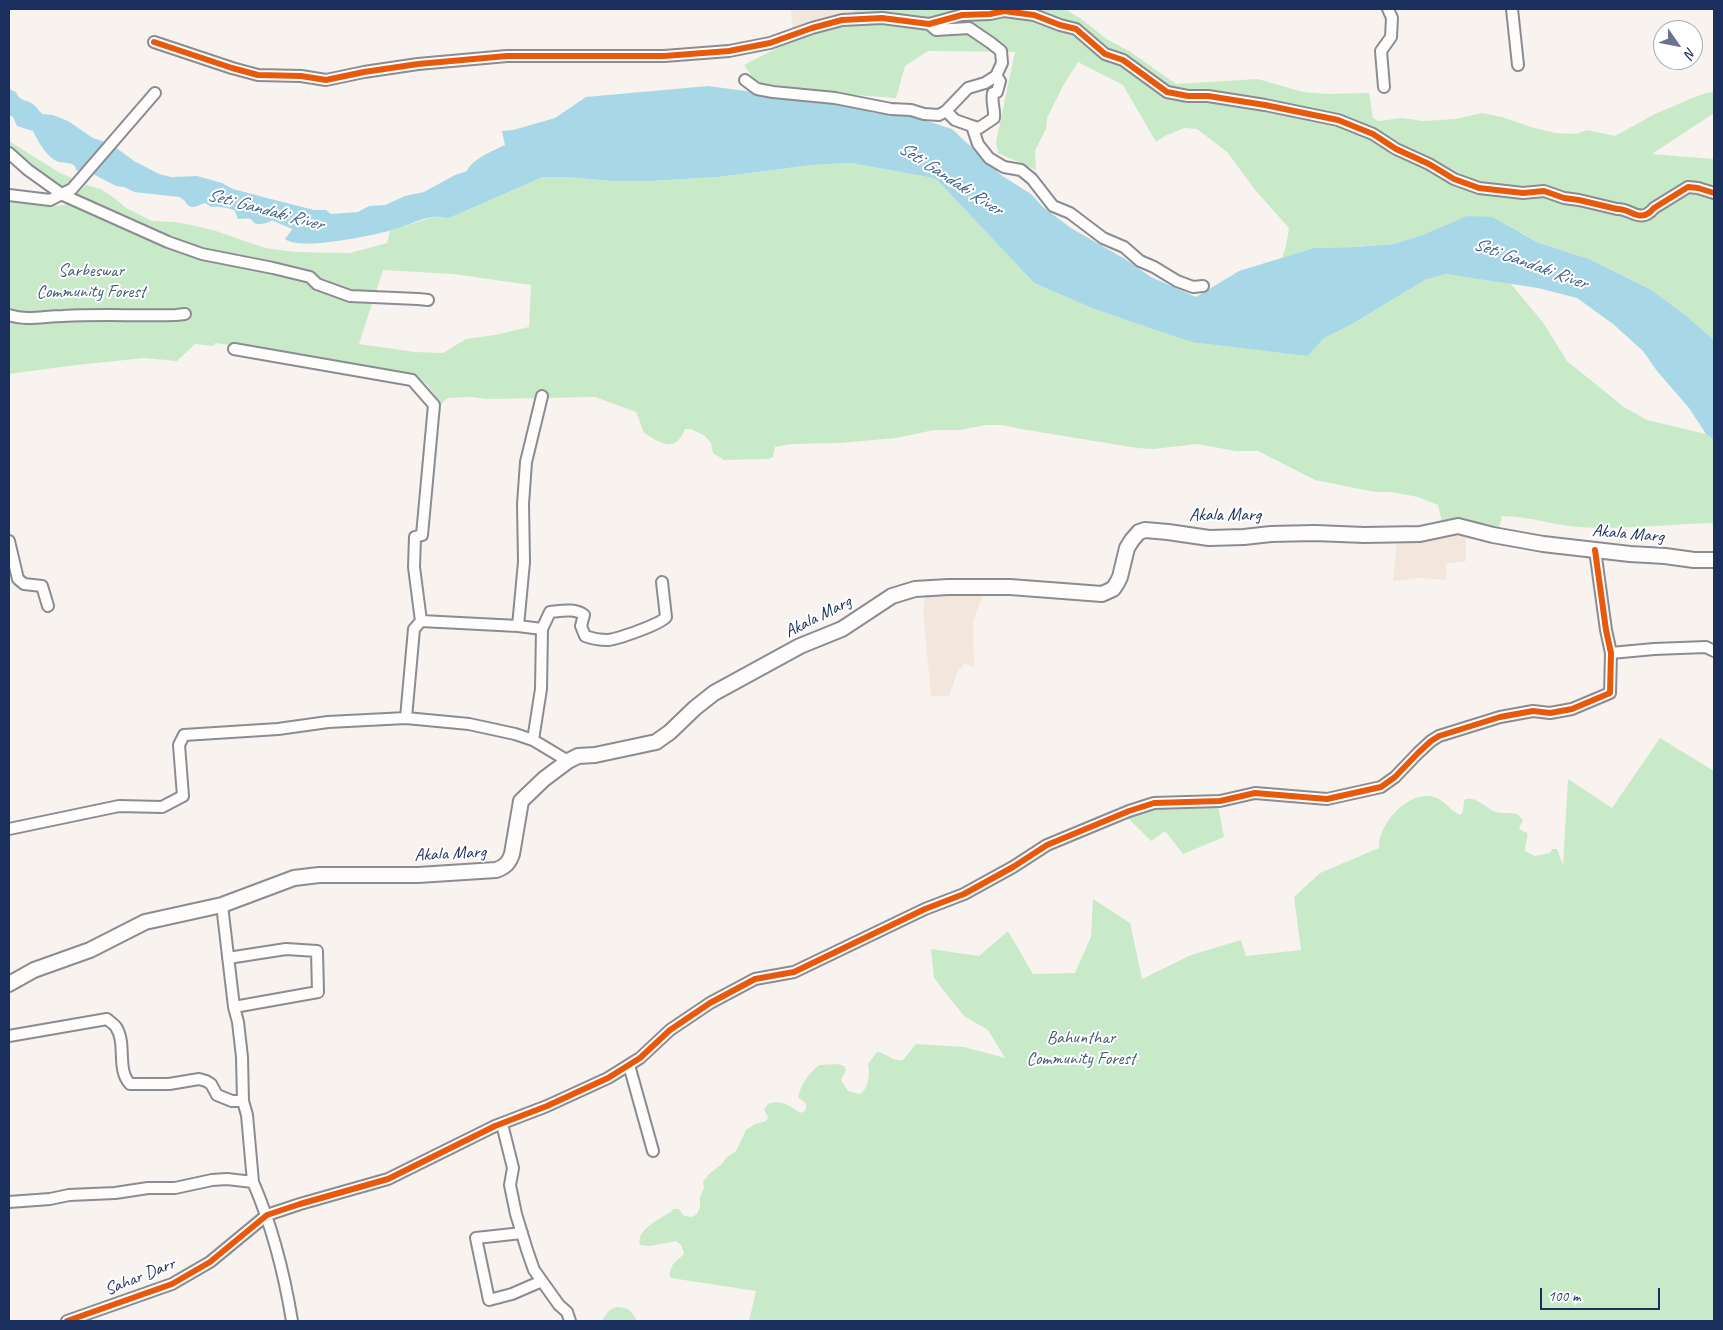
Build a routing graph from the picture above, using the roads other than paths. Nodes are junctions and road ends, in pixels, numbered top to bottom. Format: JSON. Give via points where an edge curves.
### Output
{"nodes":[{"id":1,"x":1388,"y":9,"type":"edge"},
{"id":2,"x":1512,"y":9,"type":"edge"},
{"id":3,"x":929,"y":24,"type":"junction"},
{"id":4,"x":154,"y":42,"type":"dead end"},
{"id":5,"x":1518,"y":66,"type":"dead end"},
{"id":6,"x":996,"y":76,"type":"junction"},
{"id":7,"x":745,"y":80,"type":"dead end"},
{"id":8,"x":1384,"y":87,"type":"dead end"},
{"id":9,"x":155,"y":93,"type":"dead end"},
{"id":10,"x":946,"y":111,"type":"junction"},
{"id":11,"x":972,"y":126,"type":"junction"},
{"id":12,"x":9,"y":153,"type":"edge"},
{"id":13,"x":1714,"y":193,"type":"edge"},
{"id":14,"x":9,"y":195,"type":"edge"},
{"id":15,"x":63,"y":195,"type":"junction"},
{"id":16,"x":1203,"y":286,"type":"dead end"},
{"id":17,"x":428,"y":300,"type":"dead end"},
{"id":18,"x":185,"y":314,"type":"dead end"},
{"id":19,"x":9,"y":315,"type":"edge"},
{"id":20,"x":234,"y":348,"type":"dead end"},
{"id":21,"x":542,"y":396,"type":"dead end"},
{"id":22,"x":9,"y":541,"type":"edge"},
{"id":23,"x":1595,"y":550,"type":"junction"},
{"id":24,"x":1714,"y":560,"type":"edge"},
{"id":25,"x":662,"y":582,"type":"dead end"},
{"id":26,"x":48,"y":606,"type":"dead end"},
{"id":27,"x":421,"y":621,"type":"junction"},
{"id":28,"x":518,"y":626,"type":"junction"},
{"id":29,"x":542,"y":629,"type":"junction"},
{"id":30,"x":1714,"y":651,"type":"edge"},
{"id":31,"x":1611,"y":653,"type":"junction"},
{"id":32,"x":406,"y":718,"type":"junction"},
{"id":33,"x":533,"y":740,"type":"junction"},
{"id":34,"x":568,"y":761,"type":"junction"},
{"id":35,"x":9,"y":829,"type":"edge"},
{"id":36,"x":222,"y":905,"type":"junction"},
{"id":37,"x":228,"y":958,"type":"junction"},
{"id":38,"x":9,"y":984,"type":"edge"},
{"id":39,"x":234,"y":1007,"type":"junction"},
{"id":40,"x":9,"y":1036,"type":"edge"},
{"id":41,"x":629,"y":1064,"type":"junction"},
{"id":42,"x":243,"y":1101,"type":"junction"},
{"id":43,"x":502,"y":1124,"type":"junction"},
{"id":44,"x":653,"y":1151,"type":"dead end"},
{"id":45,"x":253,"y":1182,"type":"junction"},
{"id":46,"x":9,"y":1202,"type":"edge"},
{"id":47,"x":267,"y":1215,"type":"junction"},
{"id":48,"x":522,"y":1233,"type":"junction"},
{"id":49,"x":542,"y":1281,"type":"junction"},
{"id":50,"x":67,"y":1321,"type":"edge"},
{"id":51,"x":292,"y":1321,"type":"edge"},
{"id":52,"x":570,"y":1321,"type":"edge"}],
"edges":[{"from":1,"to":8,"type":"street","via":[[1392,18],[1391,37],[1381,52]]},
{"from":2,"to":5,"type":"street"},
{"from":3,"to":4,"type":"street","via":[[882,18],[842,20],[770,43],[729,51],[664,56],[507,56],[418,64],[326,80],[258,75]]},
{"from":3,"to":6,"type":"street","via":[[936,30],[969,28],[992,43],[1001,51],[1002,64]]},
{"from":3,"to":13,"type":"street","via":[[962,15],[1004,11],[1034,16],[1076,29],[1105,54],[1123,60],[1167,92],[1265,104],[1338,120],[1373,134],[1454,179],[1478,188],[1523,193],[1544,191],[1640,216],[1688,187]]},
{"from":6,"to":10,"type":"street","via":[[968,88]]},
{"from":6,"to":11,"type":"street","via":[[1000,81],[997,92],[993,93],[994,118],[979,128]]},
{"from":7,"to":10,"type":"street","via":[[757,89],[773,92],[835,98],[924,114],[939,115]]},
{"from":9,"to":15,"type":"street","via":[[72,189]]},
{"from":10,"to":11,"type":"street","via":[[956,120]]},
{"from":11,"to":16,"type":"street","via":[[978,144],[989,158],[1004,167],[1021,170],[1053,206],[1070,213],[1103,238],[1124,247],[1140,261],[1177,281],[1193,287]]},
{"from":12,"to":15,"type":"street"},
{"from":14,"to":15,"type":"street","via":[[50,200]]},
{"from":15,"to":17,"type":"street","via":[[202,254],[310,277],[317,284],[350,296]]},
{"from":18,"to":19,"type":"street","via":[[34,318]]},
{"from":20,"to":27,"type":"street","via":[[412,380],[434,405],[422,535],[415,537],[414,567]]},
{"from":21,"to":28,"type":"street","via":[[526,462],[524,562]]},
{"from":22,"to":26,"type":"street","via":[[18,579],[24,584],[42,586]]},
{"from":23,"to":24,"type":"main road","name":"Akala Marg"},
{"from":23,"to":31,"type":"street"},
{"from":23,"to":34,"type":"main road","name":"Akala Marg","via":[[1510,538],[1458,526],[1420,534],[1364,536],[1315,533],[1209,538],[1145,530],[1139,532],[1127,548],[1120,577],[1108,592],[1094,595],[1010,587],[906,591],[892,596],[842,629],[800,646],[719,690],[656,742],[578,756]]},
{"from":25,"to":29,"type":"street","via":[[666,617],[655,624],[617,638],[594,640],[585,636],[581,626],[584,615],[579,611],[567,611],[550,612]]},
{"from":27,"to":28,"type":"street"},
{"from":27,"to":32,"type":"street","via":[[414,629]]},
{"from":28,"to":29,"type":"street"},
{"from":29,"to":33,"type":"street","via":[[541,689]]},
{"from":30,"to":31,"type":"street","via":[[1706,647]]},
{"from":31,"to":41,"type":"street","via":[[1610,693],[1572,709],[1500,717],[1439,736],[1381,787],[1328,799],[1255,793],[1220,801],[1154,804],[1047,845],[964,894],[925,909],[794,972],[754,979],[670,1030]]},
{"from":32,"to":33,"type":"street","via":[[469,724]]},
{"from":32,"to":35,"type":"street","via":[[184,736],[179,745],[184,796],[162,807],[119,806]]},
{"from":33,"to":34,"type":"street"},
{"from":34,"to":36,"type":"main road","name":"Akala Marg","via":[[521,801],[510,862],[504,867],[496,870],[294,878]]},
{"from":36,"to":37,"type":"street"},
{"from":36,"to":38,"type":"main road","name":"Akala Marg","via":[[145,922],[90,950],[34,970]]},
{"from":37,"to":39,"type":"street"},
{"from":37,"to":39,"type":"street","via":[[286,949],[317,951],[318,992]]},
{"from":39,"to":42,"type":"street","via":[[242,1057]]},
{"from":40,"to":42,"type":"street","via":[[107,1018],[116,1026],[126,1080],[130,1084],[206,1081],[217,1095]]},
{"from":41,"to":43,"type":"street","via":[[570,1096]]},
{"from":41,"to":44,"type":"street"},
{"from":42,"to":45,"type":"street"},
{"from":43,"to":47,"type":"street","via":[[388,1179]]},
{"from":43,"to":48,"type":"street","via":[[513,1168],[510,1185]]},
{"from":45,"to":46,"type":"street","via":[[212,1180],[175,1188]]},
{"from":45,"to":47,"type":"street"},
{"from":47,"to":50,"type":"street","name":"Sahar Darr","via":[[210,1262],[172,1284]]},
{"from":47,"to":51,"type":"street"},
{"from":48,"to":49,"type":"street","via":[[534,1270]]},
{"from":48,"to":49,"type":"street","via":[[476,1238],[489,1300]]},
{"from":49,"to":52,"type":"street","via":[[567,1312]]}]}
